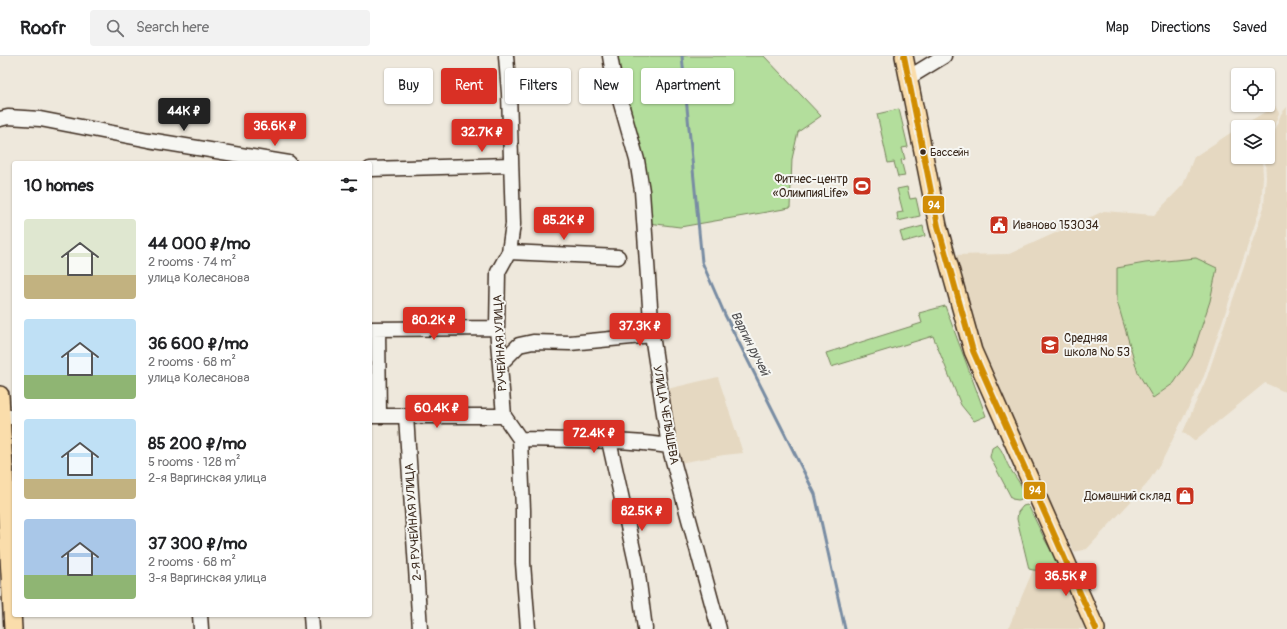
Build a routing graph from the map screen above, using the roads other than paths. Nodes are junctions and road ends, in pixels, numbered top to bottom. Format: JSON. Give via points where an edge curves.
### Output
{"nodes":[{"id":1,"x":506,"y":56,"type":"edge"},
{"id":2,"x":610,"y":56,"type":"edge"},
{"id":3,"x":904,"y":56,"type":"edge"},
{"id":4,"x":944,"y":56,"type":"edge"},
{"id":5,"x":908,"y":78,"type":"junction"},
{"id":6,"x":0,"y":118,"type":"edge"},
{"id":7,"x":277,"y":161,"type":"edge"},
{"id":8,"x":511,"y":165,"type":"junction"},
{"id":9,"x":372,"y":169,"type":"edge"},
{"id":10,"x":509,"y":252,"type":"junction"},
{"id":11,"x":618,"y":257,"type":"dead end"},
{"id":12,"x":497,"y":328,"type":"junction"},
{"id":13,"x":374,"y":329,"type":"edge"},
{"id":14,"x":652,"y":335,"type":"junction"},
{"id":15,"x":500,"y":364,"type":"junction"},
{"id":16,"x":0,"y":395,"type":"edge"},
{"id":17,"x":375,"y":416,"type":"edge"},
{"id":18,"x":406,"y":416,"type":"junction"},
{"id":19,"x":504,"y":416,"type":"junction"},
{"id":20,"x":5,"y":417,"type":"edge"},
{"id":21,"x":520,"y":439,"type":"junction"},
{"id":22,"x":609,"y":441,"type":"junction"},
{"id":23,"x":669,"y":446,"type":"junction"},
{"id":24,"x":0,"y":510,"type":"edge"},
{"id":25,"x":12,"y":602,"type":"edge"},
{"id":26,"x":13,"y":617,"type":"edge"},
{"id":27,"x":200,"y":617,"type":"edge"},
{"id":28,"x":311,"y":617,"type":"edge"},
{"id":29,"x":6,"y":629,"type":"edge"},
{"id":30,"x":13,"y":629,"type":"edge"},
{"id":31,"x":200,"y":629,"type":"edge"},
{"id":32,"x":312,"y":629,"type":"edge"},
{"id":33,"x":420,"y":629,"type":"edge"},
{"id":34,"x":528,"y":629,"type":"edge"},
{"id":35,"x":645,"y":629,"type":"edge"},
{"id":36,"x":719,"y":629,"type":"edge"},
{"id":37,"x":1096,"y":629,"type":"edge"}],
"edges":[{"from":1,"to":8,"type":"street","name":"РУЧЕЙНАЯ УЛИЦА"},
{"from":2,"to":14,"type":"street","name":"УЛИЦА ЧЕЛЫШЕВА","via":[[640,176]]},
{"from":3,"to":5,"type":"main road"},
{"from":4,"to":5,"type":"street"},
{"from":5,"to":37,"type":"main road","via":[[938,226],[973,351]]},
{"from":6,"to":7,"type":"street","via":[[40,119]]},
{"from":8,"to":9,"type":"street"},
{"from":8,"to":10,"type":"street","name":"РУЧЕЙНАЯ УЛИЦА","via":[[513,224]]},
{"from":10,"to":11,"type":"street"},
{"from":10,"to":12,"type":"street","name":"РУЧЕЙНАЯ УЛИЦА","via":[[498,272]]},
{"from":12,"to":13,"type":"street"},
{"from":12,"to":15,"type":"street","name":"РУЧЕЙНАЯ УЛИЦА"},
{"from":13,"to":17,"type":"street"},
{"from":14,"to":15,"type":"street","via":[[570,343],[533,342],[519,345]]},
{"from":14,"to":23,"type":"street","name":"УЛИЦА ЧЕЛЫШЕВА"},
{"from":15,"to":19,"type":"street","name":"РУЧЕЙНАЯ УЛИЦА"},
{"from":16,"to":20,"type":"main road"},
{"from":17,"to":18,"type":"street"},
{"from":18,"to":19,"type":"street"},
{"from":18,"to":33,"type":"street","name":"2-Я РУЧЕЙНАЯ УЛИЦА"},
{"from":19,"to":21,"type":"street"},
{"from":20,"to":25,"type":"main road"},
{"from":21,"to":22,"type":"street"},
{"from":21,"to":34,"type":"street","via":[[523,563]]},
{"from":22,"to":23,"type":"street"},
{"from":22,"to":35,"type":"street","via":[[637,567]]},
{"from":23,"to":36,"type":"street","name":"УЛИЦА ЧЕЛЫШЕВА"},
{"from":24,"to":29,"type":"main road"},
{"from":26,"to":30,"type":"main road"},
{"from":27,"to":31,"type":"street"},
{"from":28,"to":32,"type":"street"}]}
